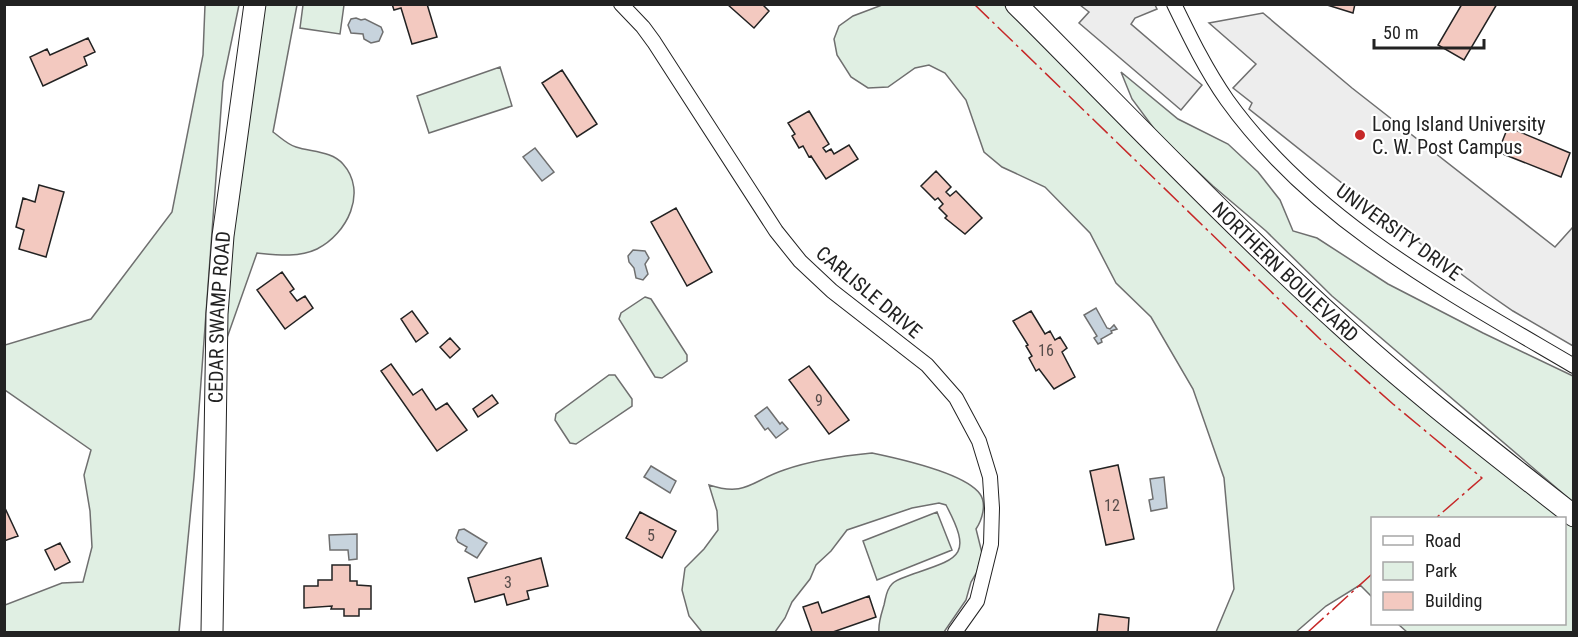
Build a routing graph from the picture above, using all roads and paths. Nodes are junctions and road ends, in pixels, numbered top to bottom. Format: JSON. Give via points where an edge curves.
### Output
{"nodes":[{"id":1,"x":255,"y":4,"type":"edge"},
{"id":2,"x":621,"y":4,"type":"edge"},
{"id":3,"x":1174,"y":4,"type":"edge"},
{"id":4,"x":1016,"y":5,"type":"edge"},
{"id":5,"x":1574,"y":366,"type":"edge"},
{"id":6,"x":1574,"y":516,"type":"edge"},
{"id":7,"x":213,"y":633,"type":"edge"},
{"id":8,"x":955,"y":633,"type":"edge"}],
"edges":[{"from":1,"to":7,"type":"main road","name":"CEDAR SWAMP ROAD","via":[[219,292]]},
{"from":2,"to":8,"type":"street","name":"CARLISLE DRIVE","via":[[654,42],[776,231],[800,261],[927,365],[956,398],[979,441],[990,477],[991,544],[976,602]]},
{"from":3,"to":5,"type":"street","name":"UNIVERSITY DRIVE","via":[[1226,99],[1262,144],[1314,195],[1404,264]]},
{"from":4,"to":6,"type":"main road","name":"NORTHERN BOULEVARD","via":[[1339,324],[1485,448]]}]}
